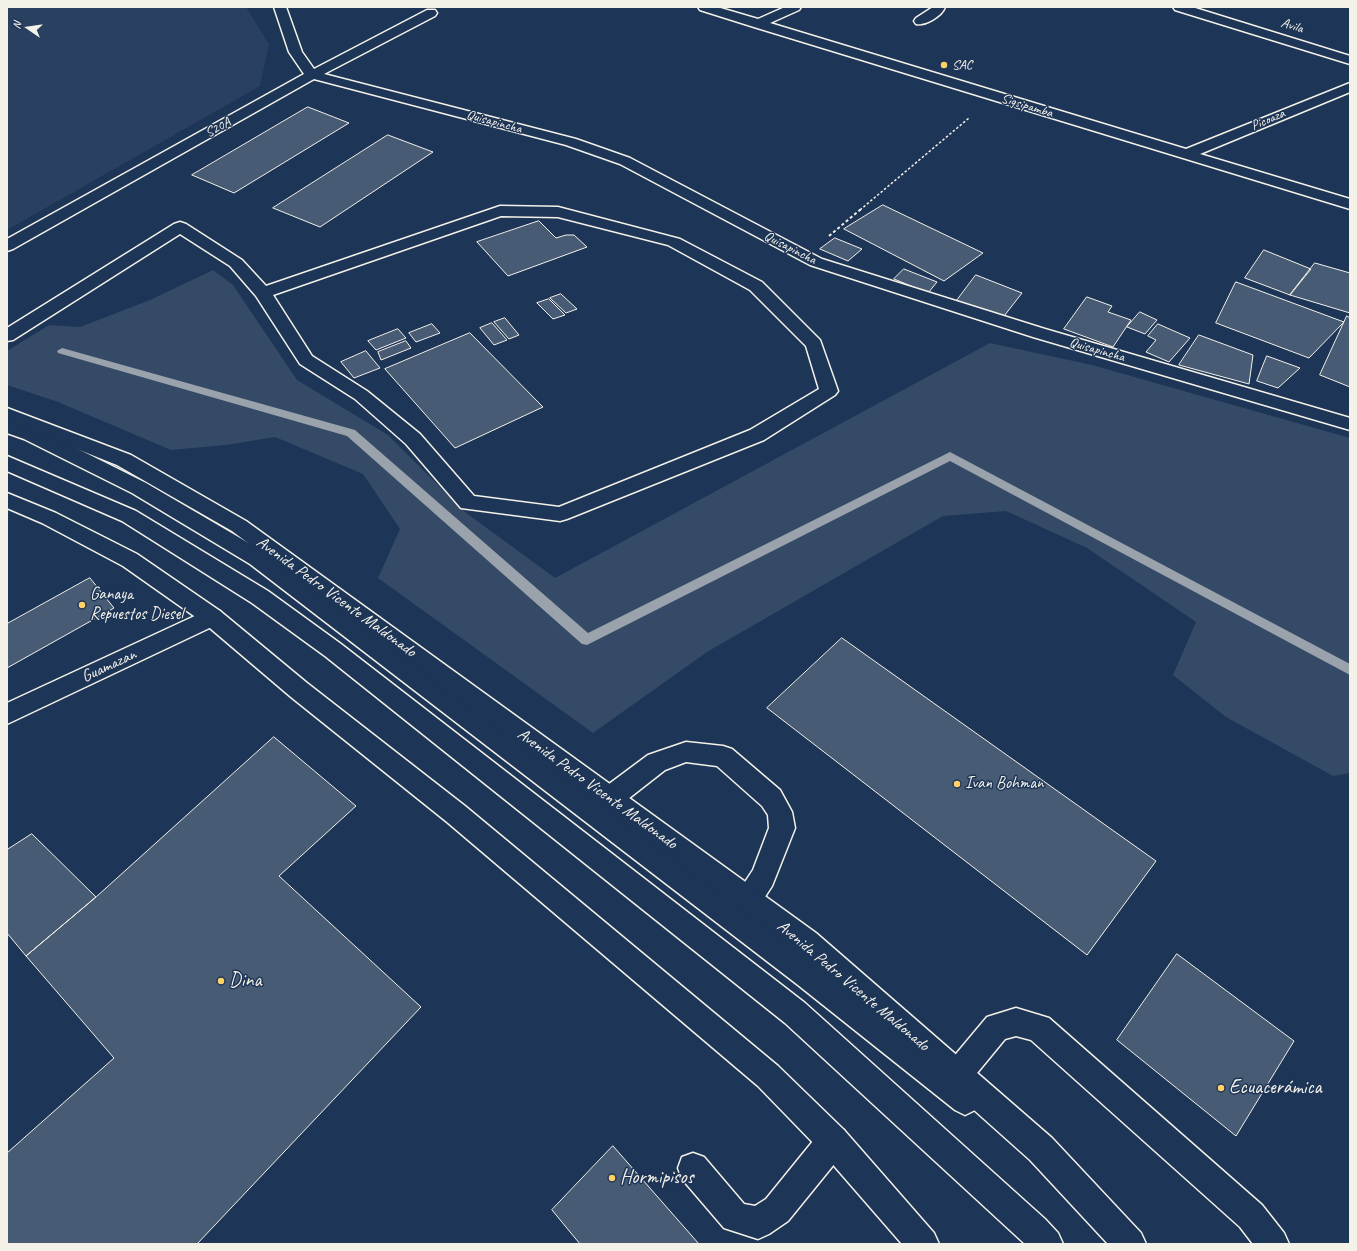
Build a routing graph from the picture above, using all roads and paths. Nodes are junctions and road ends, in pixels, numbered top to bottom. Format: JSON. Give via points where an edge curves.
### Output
{"nodes":[{"id":1,"x":280,"y":7,"type":"edge"},
{"id":2,"x":704,"y":7,"type":"edge"},
{"id":3,"x":795,"y":7,"type":"edge"},
{"id":4,"x":939,"y":7,"type":"edge"},
{"id":5,"x":1179,"y":7,"type":"edge"},
{"id":6,"x":431,"y":13,"type":"dead end"},
{"id":7,"x":920,"y":21,"type":"dead end"},
{"id":8,"x":758,"y":24,"type":"junction"},
{"id":9,"x":1350,"y":60,"type":"edge"},
{"id":10,"x":312,"y":75,"type":"junction"},
{"id":11,"x":1350,"y":87,"type":"edge"},
{"id":12,"x":995,"y":96,"type":"junction"},
{"id":13,"x":1187,"y":154,"type":"junction"},
{"id":14,"x":1350,"y":204,"type":"edge"},
{"id":15,"x":7,"y":246,"type":"edge"},
{"id":16,"x":805,"y":256,"type":"junction"},
{"id":17,"x":263,"y":293,"type":"junction"},
{"id":18,"x":7,"y":336,"type":"edge"},
{"id":19,"x":7,"y":414,"type":"edge"},
{"id":20,"x":1350,"y":424,"type":"edge"},
{"id":21,"x":7,"y":426,"type":"edge"},
{"id":22,"x":7,"y":463,"type":"edge"},
{"id":23,"x":7,"y":500,"type":"edge"},
{"id":24,"x":212,"y":617,"type":"junction"},
{"id":25,"x":7,"y":714,"type":"edge"},
{"id":26,"x":610,"y":798,"type":"junction"},
{"id":27,"x":748,"y":900,"type":"junction"},
{"id":28,"x":957,"y":1076,"type":"junction"},
{"id":29,"x":833,"y":1142,"type":"junction"},
{"id":30,"x":693,"y":1168,"type":"dead end"},
{"id":31,"x":923,"y":1244,"type":"edge"},
{"id":32,"x":1047,"y":1244,"type":"edge"},
{"id":33,"x":1116,"y":1244,"type":"edge"},
{"id":34,"x":1130,"y":1244,"type":"edge"},
{"id":35,"x":1273,"y":1244,"type":"edge"}],
"edges":[{"from":1,"to":10,"type":"street","via":[[296,55]]},
{"from":2,"to":8,"type":"street","name":"Sigsipamba"},
{"from":3,"to":8,"type":"street"},
{"from":4,"to":7,"type":"street"},
{"from":5,"to":9,"type":"street","name":"Avila"},
{"from":6,"to":10,"type":"street","name":"S20A"},
{"from":8,"to":12,"type":"street","name":"Sigsipamba"},
{"from":10,"to":15,"type":"street","name":"S20A"},
{"from":10,"to":16,"type":"street","name":"Quisapincha","via":[[571,142],[625,161]]},
{"from":11,"to":13,"type":"street","name":"Picoaza"},
{"from":12,"to":13,"type":"street","name":"Sigsipamba"},
{"from":12,"to":16,"type":"path"},
{"from":13,"to":14,"type":"street","name":"Sigsipamba"},
{"from":16,"to":20,"type":"street","name":"Quisapincha","via":[[816,262],[1032,331]]},
{"from":17,"to":17,"type":"street","via":[[500,212],[558,212],[674,242],[756,286],[814,344],[829,391],[757,435],[560,514],[468,503],[413,438],[360,395],[306,360]]},
{"from":17,"to":18,"type":"street","via":[[236,263],[180,227]]},
{"from":19,"to":26,"type":"street","name":"Avenida Pedro Vicente Maldonado","via":[[124,460],[239,526]]},
{"from":21,"to":33,"type":"street","via":[[31,434],[138,488],[257,558],[808,975],[999,1127]]},
{"from":22,"to":32,"type":"street","via":[[130,516],[260,598],[333,650],[795,1013]]},
{"from":23,"to":24,"type":"street","via":[[49,518],[130,560]]},
{"from":24,"to":25,"type":"street","name":"Guamazan"},
{"from":24,"to":29,"type":"street","via":[[456,814],[750,1060]]},
{"from":26,"to":27,"type":"street","name":"Avenida Pedro Vicente Maldonado"},
{"from":26,"to":27,"type":"street","via":[[657,762],[686,752],[723,756],[771,798],[780,812],[782,828],[763,876]]},
{"from":27,"to":28,"type":"street","name":"Avenida Pedro Vicente Maldonado","via":[[806,942]]},
{"from":28,"to":34,"type":"street","name":"Avenida Pedro Vicente Maldonado","via":[[1041,1149]]},
{"from":28,"to":35,"type":"street","via":[[997,1027],[1016,1022],[1039,1028],[1251,1216]]},
{"from":29,"to":30,"type":"street","via":[[777,1210],[758,1223],[735,1217]]},
{"from":29,"to":31,"type":"street"}]}
